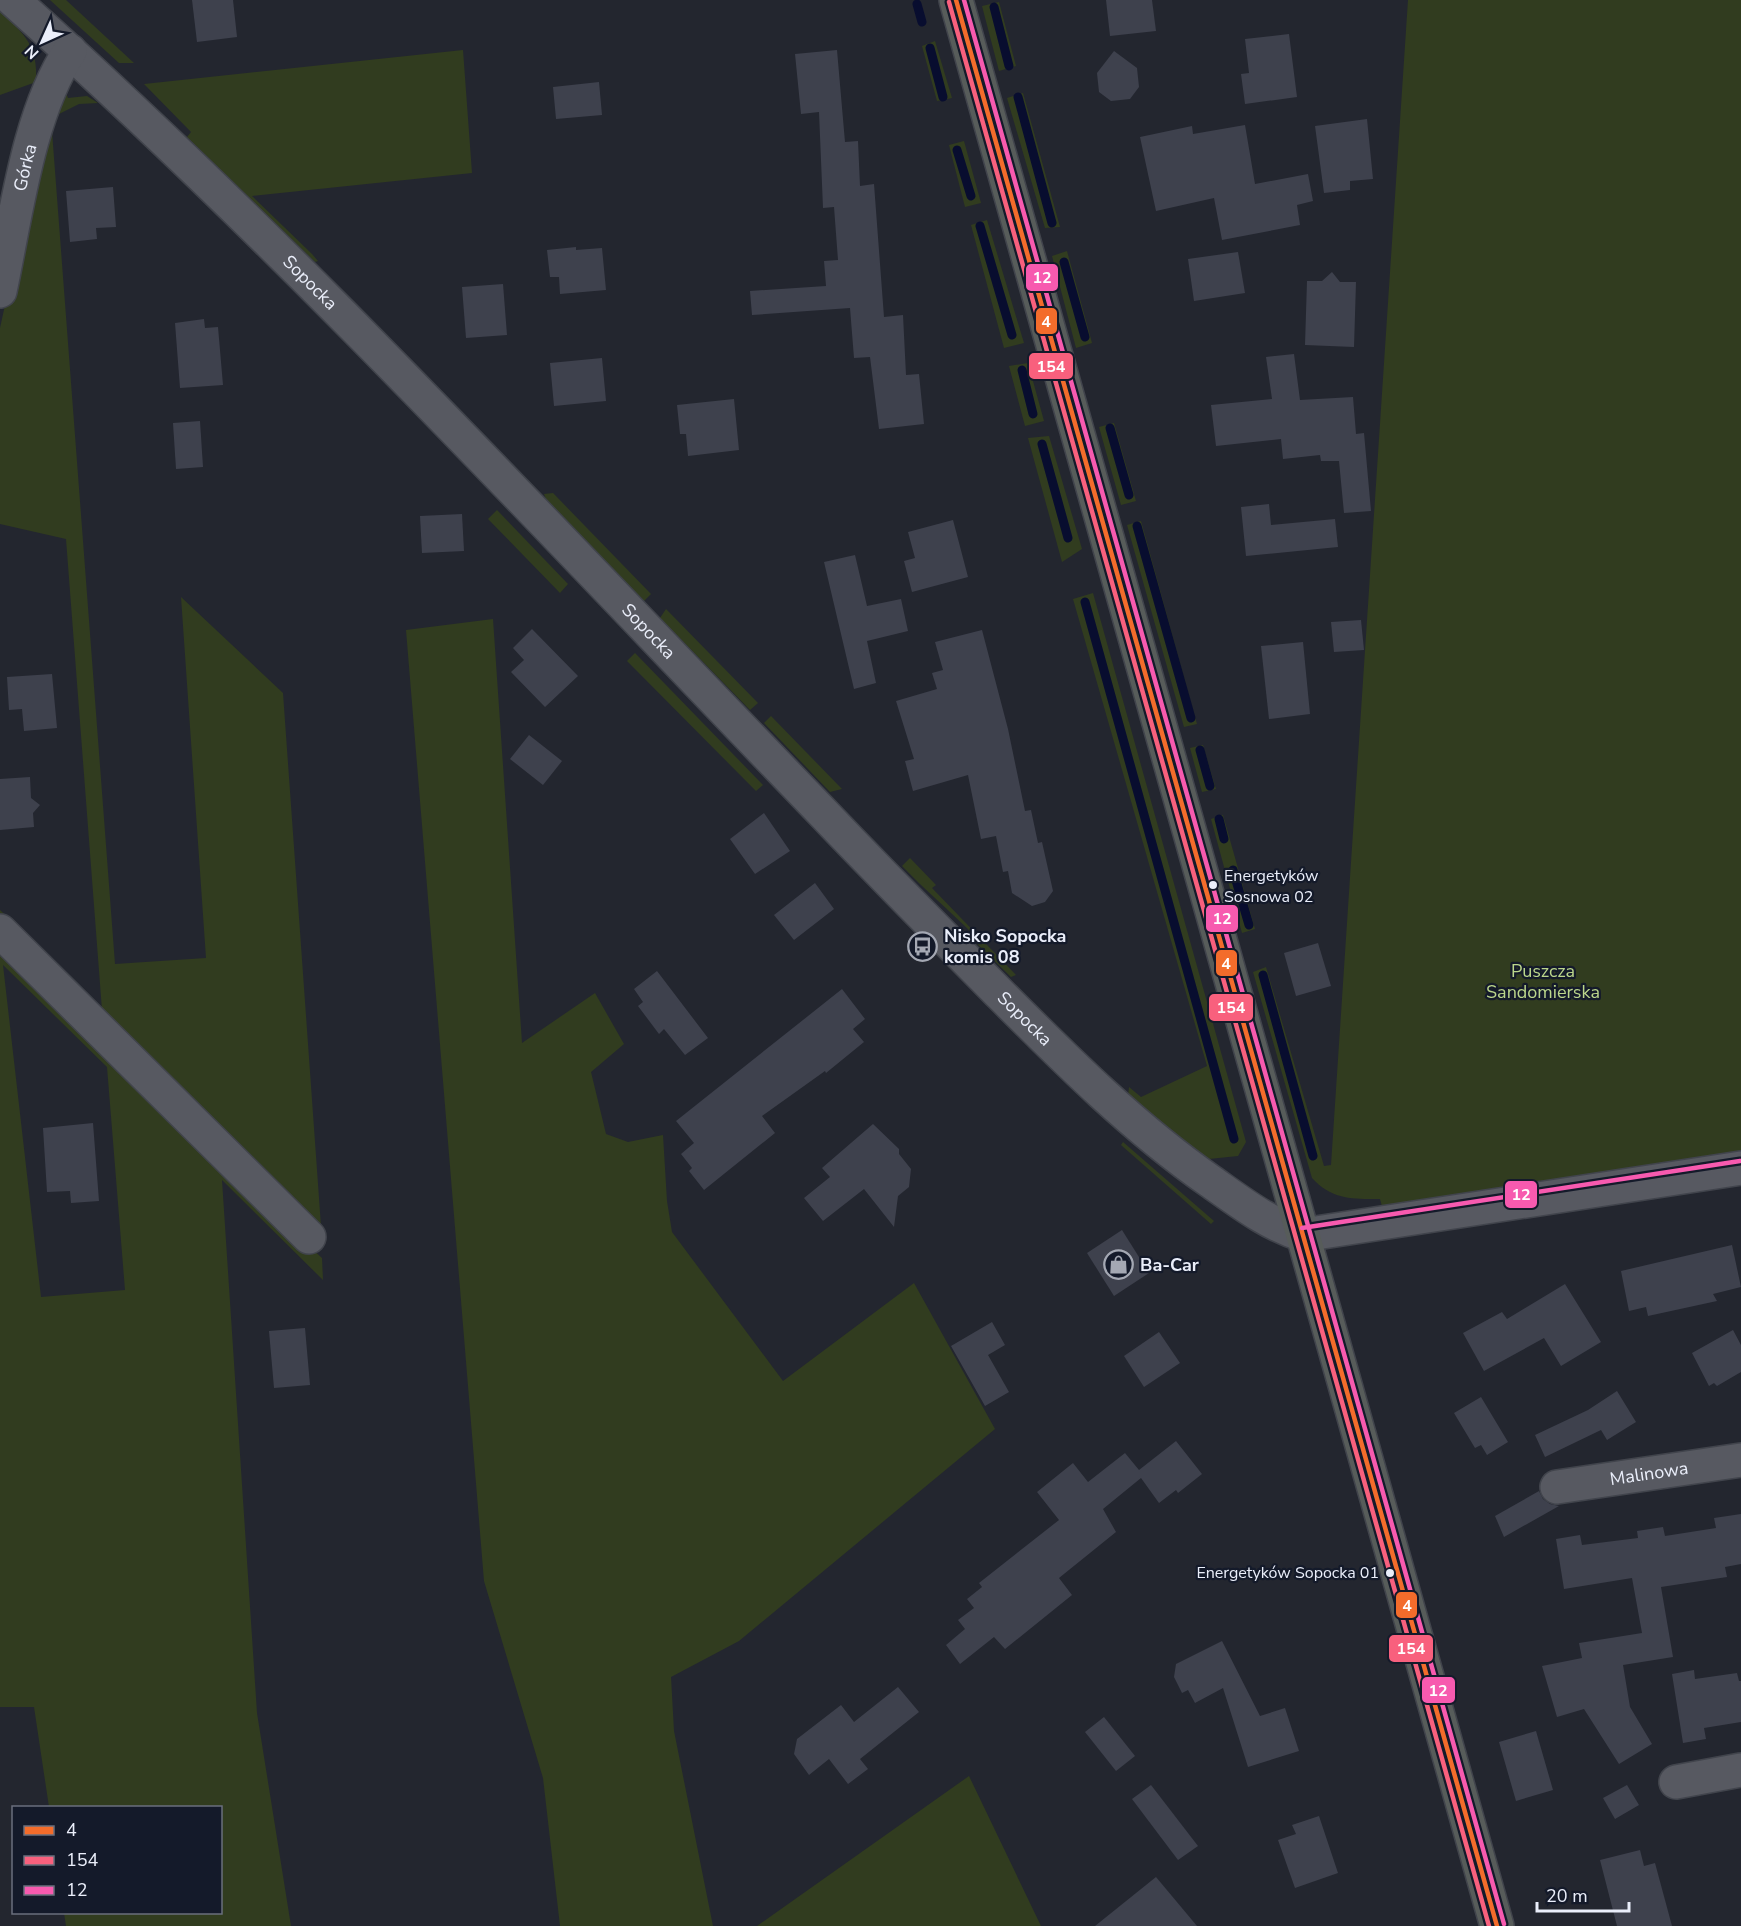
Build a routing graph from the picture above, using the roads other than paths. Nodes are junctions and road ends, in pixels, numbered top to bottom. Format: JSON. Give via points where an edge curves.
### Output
{"nodes":[{"id":1,"x":13,"y":0,"type":"edge"},
{"id":2,"x":956,"y":0,"type":"edge"},
{"id":3,"x":70,"y":51,"type":"junction"},
{"id":4,"x":0,"y":291,"type":"edge"},
{"id":5,"x":0,"y":931,"type":"edge"},
{"id":6,"x":1741,"y":1168,"type":"edge"},
{"id":7,"x":1303,"y":1235,"type":"junction"},
{"id":8,"x":309,"y":1237,"type":"dead end"},
{"id":9,"x":1741,"y":1460,"type":"edge"},
{"id":10,"x":1557,"y":1487,"type":"dead end"},
{"id":11,"x":1741,"y":1770,"type":"edge"},
{"id":12,"x":1676,"y":1782,"type":"dead end"},
{"id":13,"x":1497,"y":1926,"type":"edge"}],
"edges":[{"from":1,"to":3,"type":"street","name":"Sopocka"},
{"from":2,"to":7,"type":"main road"},
{"from":3,"to":4,"type":"street","name":"Górka","via":[[56,72],[38,117]]},
{"from":3,"to":7,"type":"street","name":"Sopocka","via":[[338,311],[1047,1041],[1175,1157],[1277,1227]]},
{"from":5,"to":8,"type":"street"},
{"from":6,"to":7,"type":"street"},
{"from":7,"to":13,"type":"main road"},
{"from":9,"to":10,"type":"street","name":"Malinowa"},
{"from":11,"to":12,"type":"street"}]}
